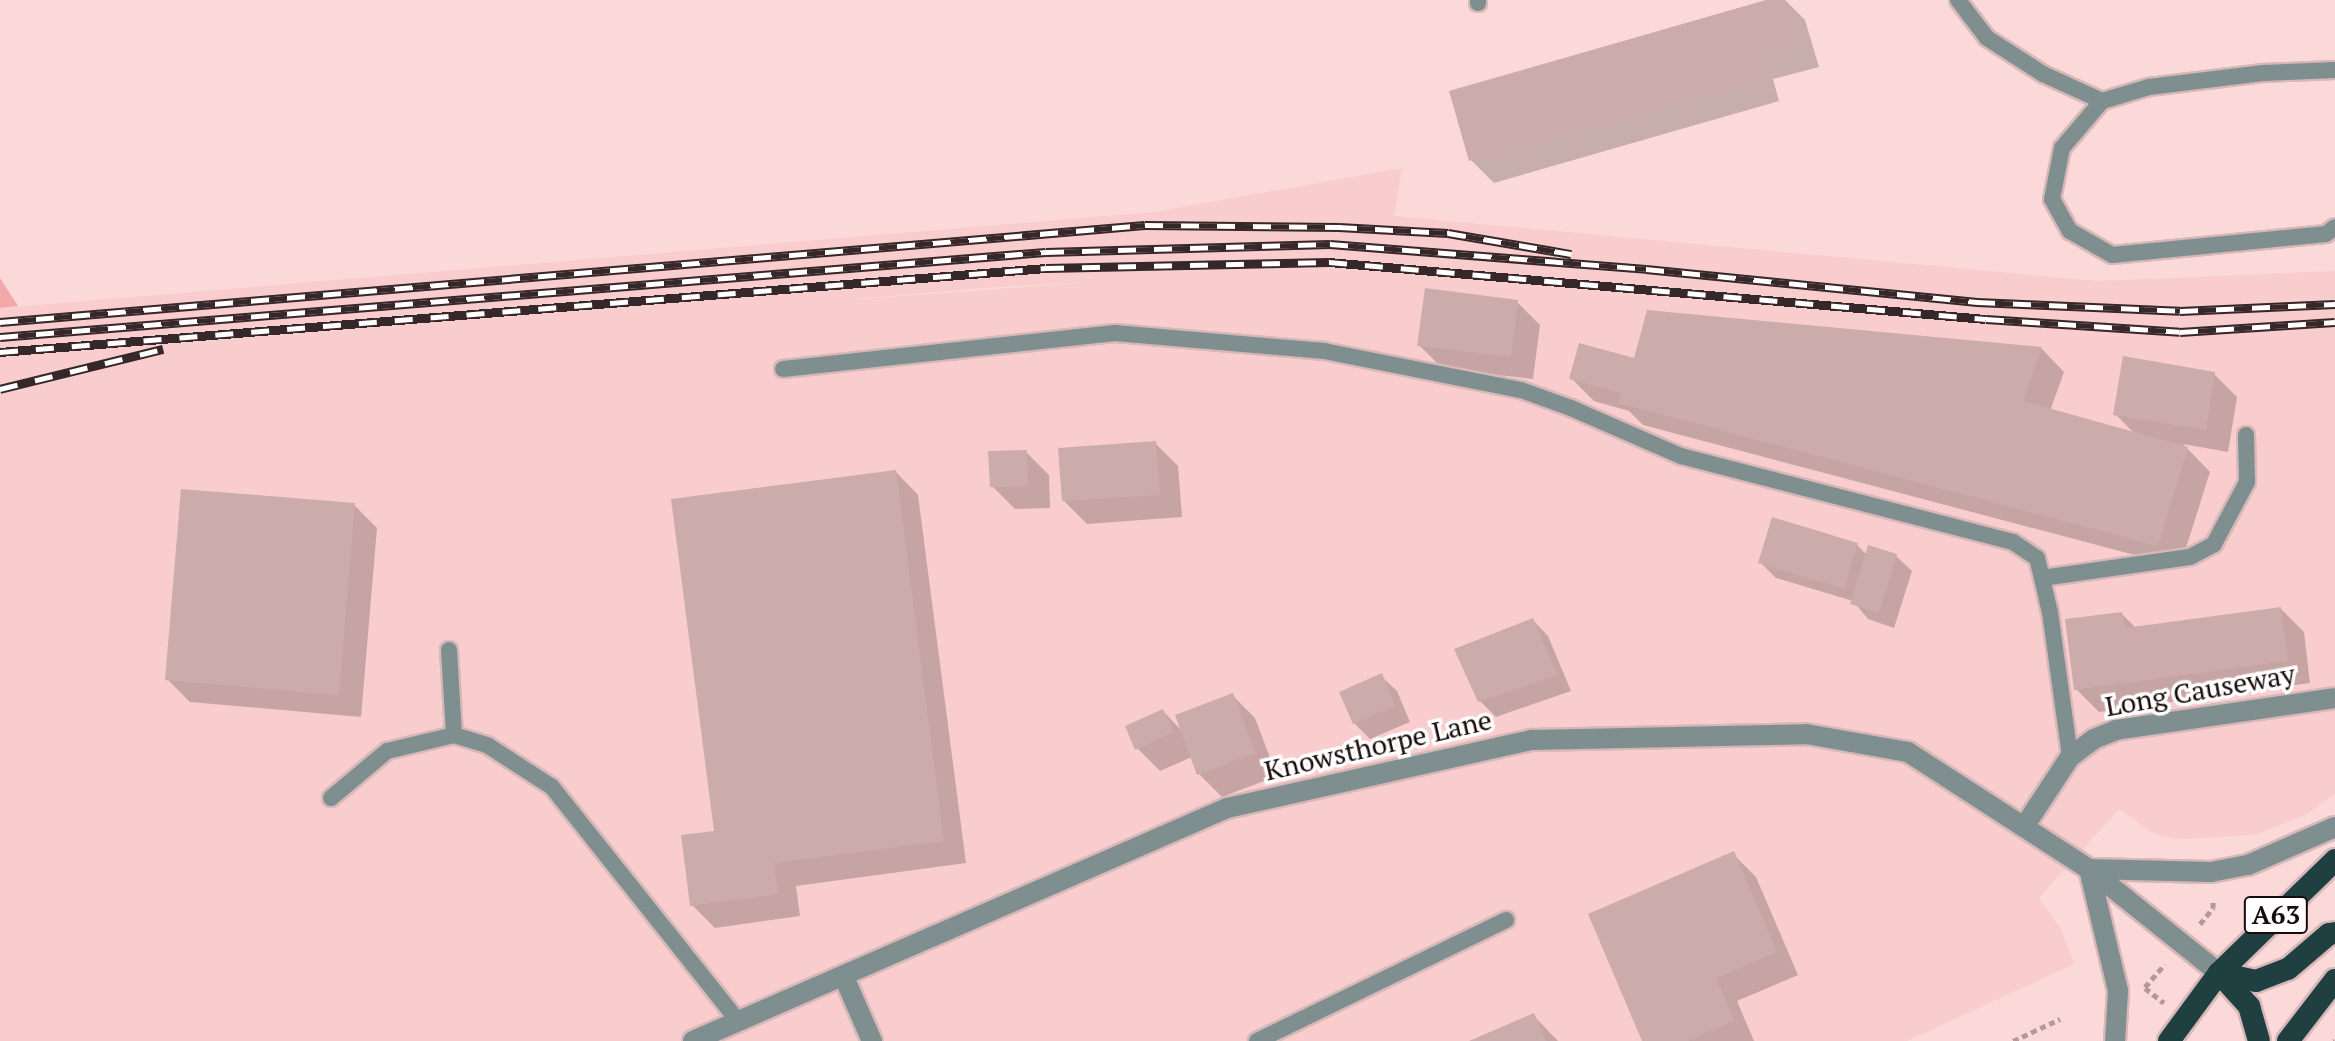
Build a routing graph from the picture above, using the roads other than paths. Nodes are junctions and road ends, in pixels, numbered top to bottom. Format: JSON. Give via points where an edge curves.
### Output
{"nodes":[{"id":1,"x":1958,"y":0,"type":"edge"},
{"id":2,"x":2335,"y":70,"type":"edge"},
{"id":3,"x":2102,"y":101,"type":"junction"},
{"id":4,"x":2335,"y":227,"type":"edge"},
{"id":5,"x":783,"y":369,"type":"dead end"},
{"id":6,"x":2246,"y":435,"type":"dead end"},
{"id":7,"x":2042,"y":578,"type":"junction"},
{"id":8,"x":449,"y":650,"type":"dead end"},
{"id":9,"x":2335,"y":698,"type":"edge"},
{"id":10,"x":454,"y":735,"type":"junction"},
{"id":11,"x":2070,"y":757,"type":"junction"},
{"id":12,"x":331,"y":798,"type":"dead end"},
{"id":13,"x":2024,"y":827,"type":"junction"},
{"id":14,"x":2335,"y":827,"type":"edge"},
{"id":15,"x":2335,"y":860,"type":"edge"},
{"id":16,"x":2089,"y":869,"type":"junction"},
{"id":17,"x":1506,"y":920,"type":"dead end"},
{"id":18,"x":2335,"y":933,"type":"edge"},
{"id":19,"x":2219,"y":973,"type":"junction"},
{"id":20,"x":844,"y":977,"type":"junction"},
{"id":21,"x":2335,"y":980,"type":"edge"},
{"id":22,"x":738,"y":1021,"type":"junction"},
{"id":23,"x":2293,"y":1035,"type":"edge"},
{"id":24,"x":693,"y":1041,"type":"edge"},
{"id":25,"x":872,"y":1041,"type":"edge"},
{"id":26,"x":1257,"y":1041,"type":"edge"},
{"id":27,"x":2115,"y":1041,"type":"edge"},
{"id":28,"x":2169,"y":1041,"type":"edge"},
{"id":29,"x":2259,"y":1041,"type":"edge"}],
"edges":[{"from":1,"to":3,"type":"lane","via":[[1987,38],[2043,74]]},
{"from":2,"to":3,"type":"lane","via":[[2149,87]]},
{"from":3,"to":4,"type":"lane","via":[[2062,148],[2052,199],[2070,231],[2112,255],[2326,234]]},
{"from":5,"to":7,"type":"lane","via":[[1115,333],[1324,351],[1521,390],[1681,456],[2013,542],[2037,558]]},
{"from":6,"to":7,"type":"lane","via":[[2247,482],[2214,544],[2190,557]]},
{"from":7,"to":11,"type":"lane"},
{"from":8,"to":10,"type":"lane"},
{"from":9,"to":11,"type":"street","name":"Long Causeway","via":[[2116,730]]},
{"from":10,"to":12,"type":"lane","via":[[387,751]]},
{"from":10,"to":22,"type":"lane","via":[[487,745],[552,787]]},
{"from":11,"to":13,"type":"street","name":"Long Causeway"},
{"from":13,"to":16,"type":"street","name":"Knowsthorpe Lane"},
{"from":13,"to":20,"type":"street","name":"Knowsthorpe Lane","via":[[1908,752],[1894,749],[1806,734],[1531,740],[1227,808]]},
{"from":14,"to":16,"type":"street","via":[[2248,865],[2211,872]]},
{"from":15,"to":19,"type":"highway","number":"A63"},
{"from":16,"to":19,"type":"street","name":"Knowsthorpe Lane"},
{"from":16,"to":27,"type":"street","via":[[2118,991]]},
{"from":17,"to":26,"type":"lane"},
{"from":18,"to":19,"type":"highway","via":[[2288,969],[2256,981]]},
{"from":19,"to":28,"type":"highway","number":"A63"},
{"from":19,"to":29,"type":"highway","via":[[2249,1006]]},
{"from":20,"to":22,"type":"street","name":"Knowsthorpe Lane"},
{"from":20,"to":25,"type":"street"},
{"from":21,"to":23,"type":"highway"},
{"from":22,"to":24,"type":"street","name":"Knowsthorpe Lane"}]}
